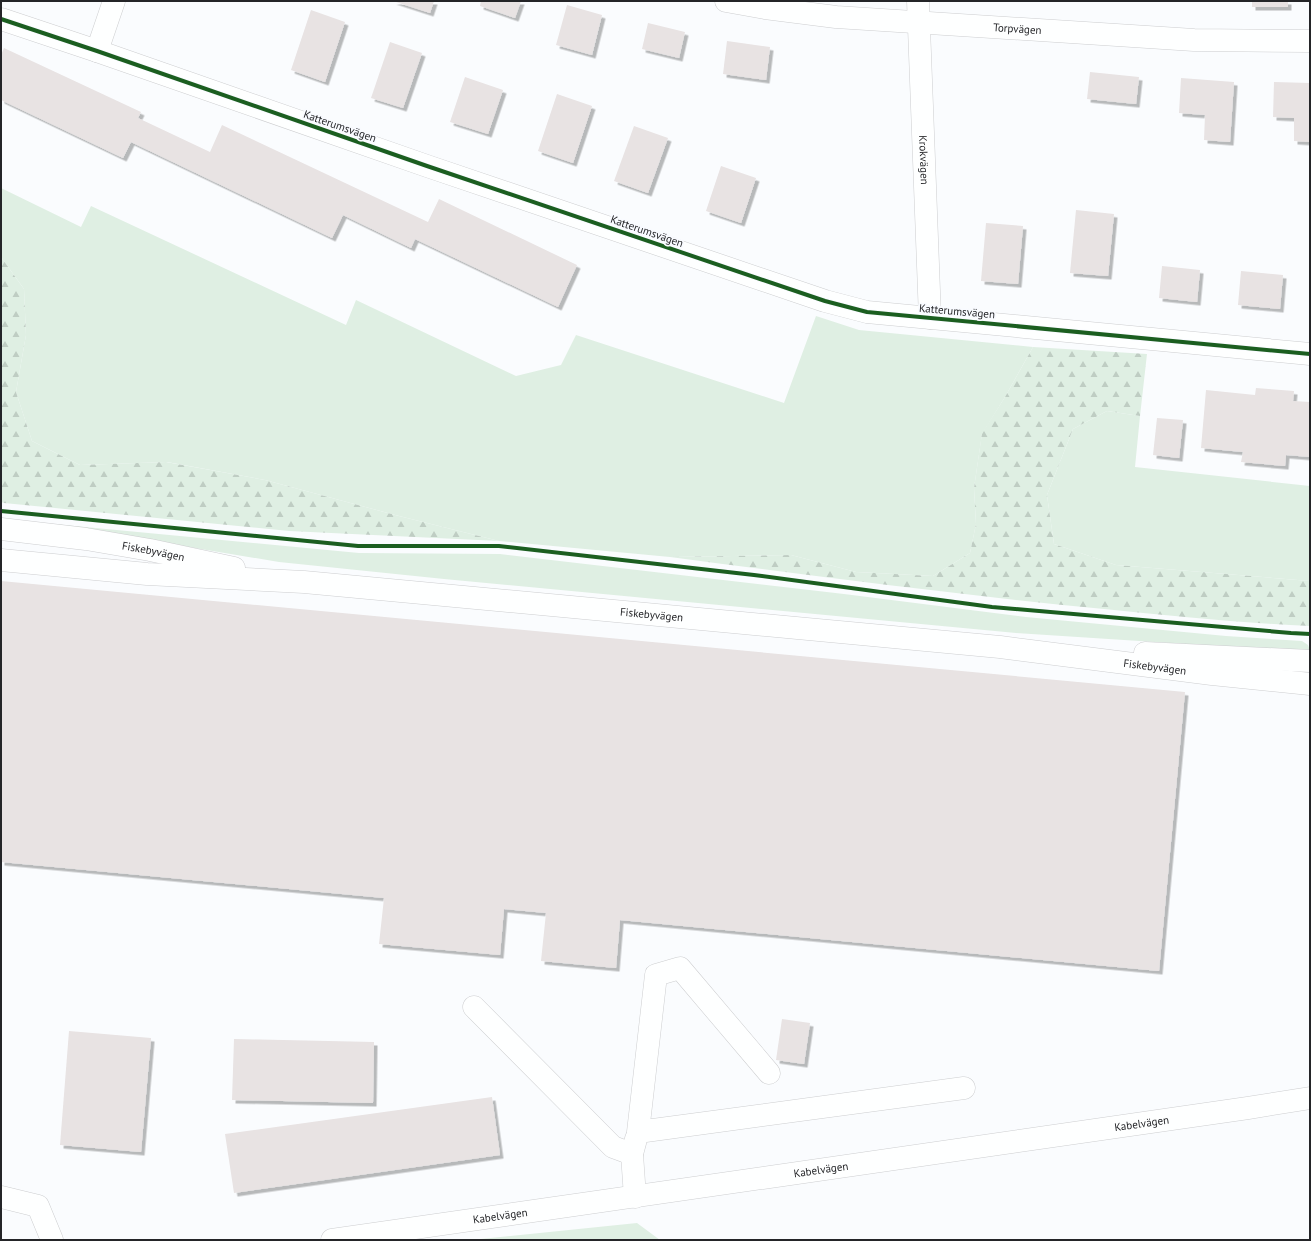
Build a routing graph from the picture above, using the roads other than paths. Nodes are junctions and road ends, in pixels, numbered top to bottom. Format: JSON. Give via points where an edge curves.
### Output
{"nodes":[{"id":1,"x":114,"y":1,"type":"edge"},
{"id":2,"x":726,"y":1,"type":"edge"},
{"id":3,"x":918,"y":11,"type":"edge"},
{"id":4,"x":1,"y":19,"type":"edge"},
{"id":5,"x":1310,"y":41,"type":"edge"},
{"id":6,"x":97,"y":51,"type":"junction"},
{"id":7,"x":930,"y":318,"type":"junction"},
{"id":8,"x":1310,"y":354,"type":"edge"},
{"id":9,"x":1,"y":529,"type":"edge"},
{"id":10,"x":1,"y":560,"type":"edge"},
{"id":11,"x":304,"y":582,"type":"junction"},
{"id":12,"x":1000,"y":647,"type":"junction"},
{"id":13,"x":1310,"y":661,"type":"edge"},
{"id":14,"x":1310,"y":684,"type":"edge"},
{"id":15,"x":474,"y":1007,"type":"dead end"},
{"id":16,"x":769,"y":1073,"type":"dead end"},
{"id":17,"x":964,"y":1088,"type":"dead end"},
{"id":18,"x":1310,"y":1098,"type":"edge"},
{"id":19,"x":638,"y":1132,"type":"junction"},
{"id":20,"x":632,"y":1154,"type":"junction"},
{"id":21,"x":1,"y":1197,"type":"edge"},
{"id":22,"x":635,"y":1197,"type":"junction"},
{"id":23,"x":52,"y":1240,"type":"edge"},
{"id":24,"x":332,"y":1240,"type":"edge"}],
"edges":[{"from":1,"to":6,"type":"street"},
{"from":2,"to":3,"type":"street","name":"Torpvägen","via":[[836,17]]},
{"from":3,"to":5,"type":"street","name":"Torpvägen","via":[[1194,40]]},
{"from":3,"to":7,"type":"street","name":"Krokvägen"},
{"from":4,"to":6,"type":"street","name":"Katterumsvägen"},
{"from":6,"to":7,"type":"street","name":"Katterumsvägen","via":[[825,301],[867,312]]},
{"from":7,"to":8,"type":"street","name":"Katterumsvägen"},
{"from":9,"to":11,"type":"street","name":"Fiskebyvägen","via":[[150,550]]},
{"from":10,"to":11,"type":"street","name":"Fiskebyvägen","via":[[147,574]]},
{"from":11,"to":12,"type":"street","name":"Fiskebyvägen"},
{"from":12,"to":13,"type":"street","name":"Fiskebyvägen"},
{"from":12,"to":14,"type":"street","name":"Fiskebyvägen"},
{"from":15,"to":20,"type":"street","via":[[613,1147]]},
{"from":16,"to":19,"type":"street","via":[[680,968],[656,975]]},
{"from":17,"to":19,"type":"street"},
{"from":18,"to":22,"type":"street","name":"Kabelvägen"},
{"from":19,"to":20,"type":"street"},
{"from":20,"to":22,"type":"street"},
{"from":21,"to":23,"type":"street","via":[[38,1206]]},
{"from":22,"to":24,"type":"street","name":"Kabelvägen"}]}
